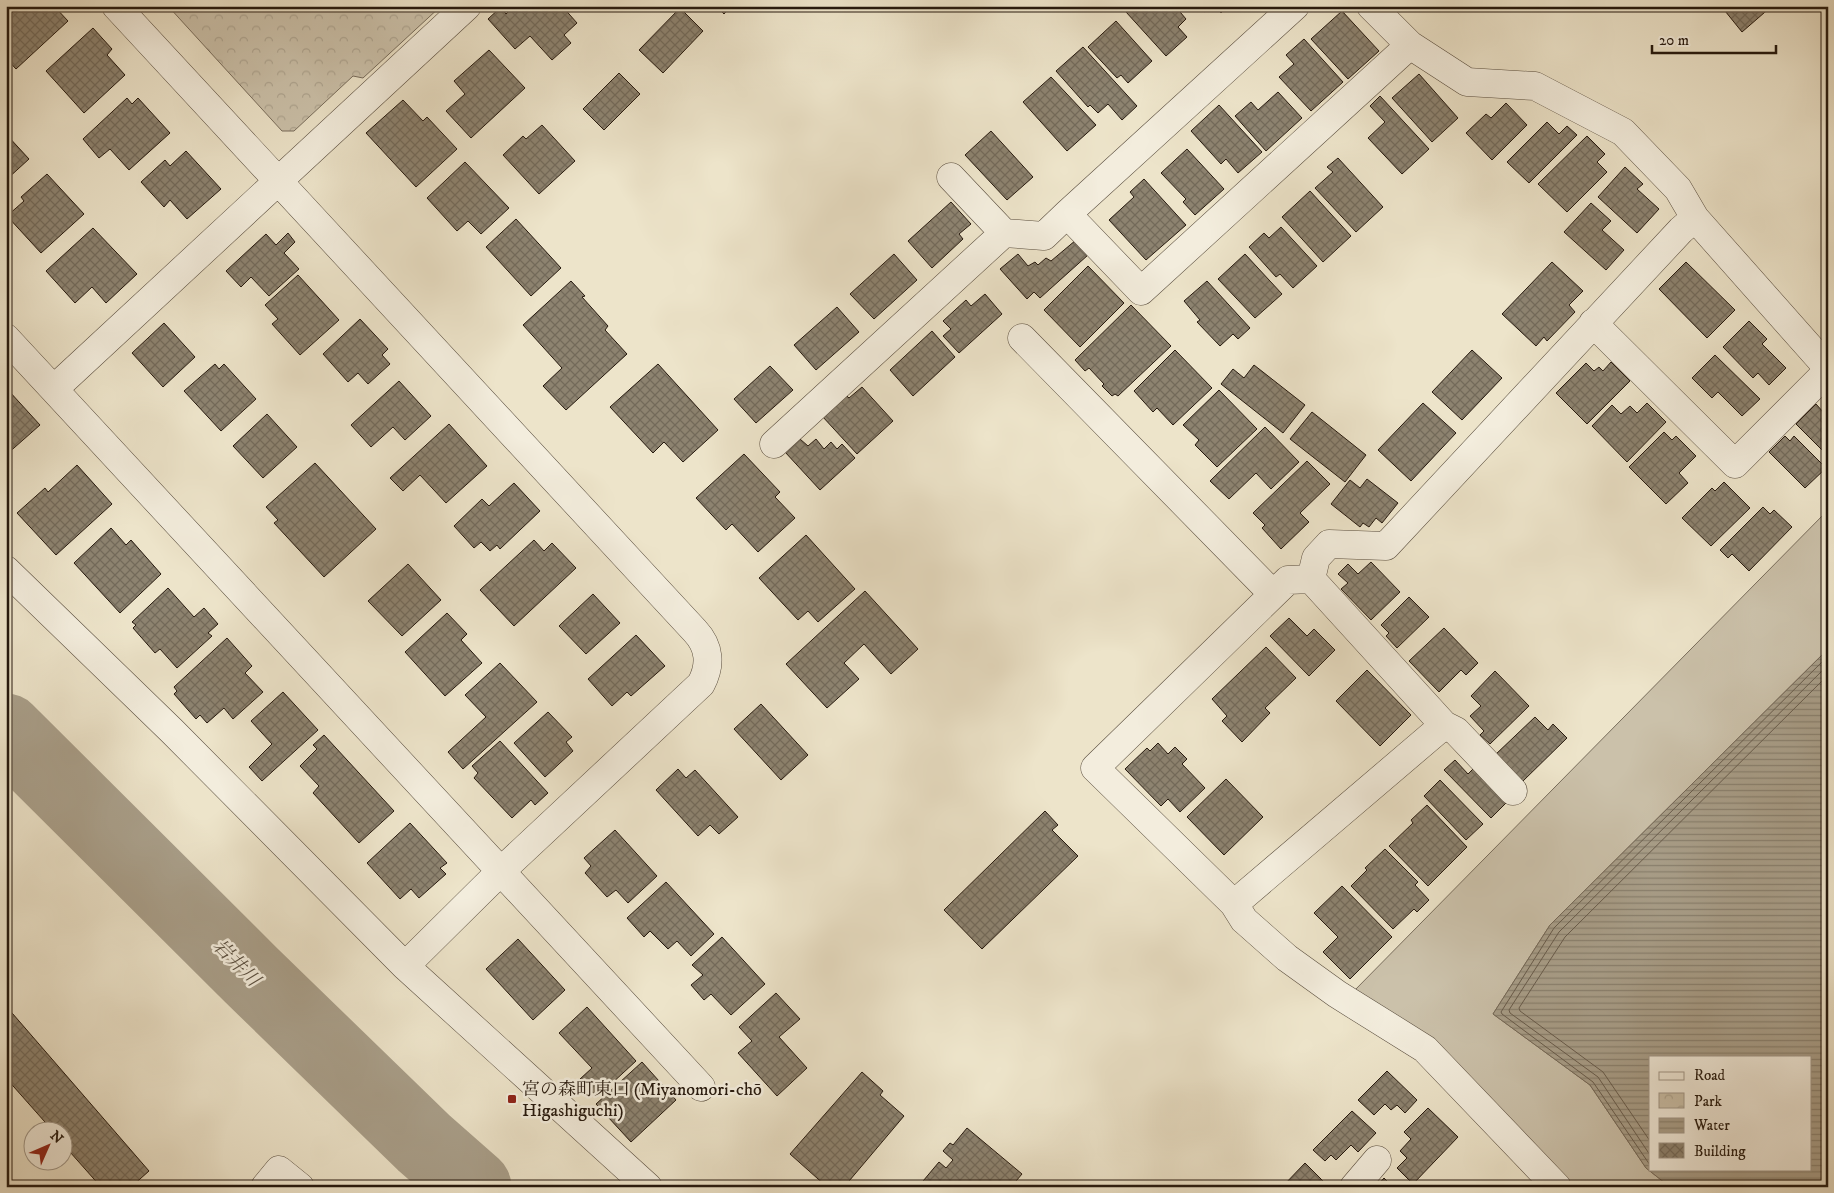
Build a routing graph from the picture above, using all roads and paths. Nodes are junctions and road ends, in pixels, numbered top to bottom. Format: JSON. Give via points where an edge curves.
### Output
{"nodes":[{"id":1,"x":116,"y":6,"type":"edge"},
{"id":2,"x":467,"y":6,"type":"edge"},
{"id":3,"x":1295,"y":6,"type":"edge"},
{"id":4,"x":1370,"y":6,"type":"edge"},
{"id":5,"x":1410,"y":45,"type":"junction"},
{"id":6,"x":951,"y":177,"type":"dead end"},
{"id":7,"x":278,"y":180,"type":"junction"},
{"id":8,"x":1067,"y":214,"type":"junction"},
{"id":9,"x":1695,"y":218,"type":"junction"},
{"id":10,"x":1004,"y":233,"type":"junction"},
{"id":11,"x":1593,"y":324,"type":"junction"},
{"id":12,"x":6,"y":338,"type":"edge"},
{"id":13,"x":1022,"y":338,"type":"dead end"},
{"id":14,"x":1828,"y":370,"type":"edge"},
{"id":15,"x":54,"y":389,"type":"junction"},
{"id":16,"x":774,"y":444,"type":"dead end"},
{"id":17,"x":6,"y":570,"type":"edge"},
{"id":18,"x":1311,"y":579,"type":"junction"},
{"id":19,"x":1273,"y":594,"type":"junction"},
{"id":20,"x":1444,"y":725,"type":"junction"},
{"id":21,"x":1513,"y":791,"type":"dead end"},
{"id":22,"x":500,"y":872,"type":"junction"},
{"id":23,"x":1234,"y":904,"type":"junction"},
{"id":24,"x":405,"y":966,"type":"junction"},
{"id":25,"x":701,"y":1087,"type":"dead end"},
{"id":26,"x":1377,"y":1160,"type":"dead end"},
{"id":27,"x":265,"y":1187,"type":"edge"},
{"id":28,"x":300,"y":1187,"type":"edge"},
{"id":29,"x":648,"y":1187,"type":"edge"},
{"id":30,"x":1354,"y":1187,"type":"edge"},
{"id":31,"x":1557,"y":1187,"type":"edge"}],
"edges":[{"from":1,"to":7,"type":"street"},
{"from":2,"to":7,"type":"street"},
{"from":3,"to":8,"type":"street"},
{"from":4,"to":5,"type":"street"},
{"from":5,"to":8,"type":"street","via":[[1141,291]]},
{"from":5,"to":9,"type":"street","via":[[1467,82],[1535,86],[1623,132],[1678,189]]},
{"from":6,"to":10,"type":"street"},
{"from":7,"to":15,"type":"street"},
{"from":7,"to":22,"type":"street","via":[[695,631],[707,651],[708,668],[701,684]]},
{"from":8,"to":10,"type":"street","via":[[1044,236]]},
{"from":9,"to":11,"type":"street"},
{"from":9,"to":14,"type":"street"},
{"from":10,"to":16,"type":"street"},
{"from":11,"to":14,"type":"street","via":[[1735,464]]},
{"from":11,"to":18,"type":"street","via":[[1386,546],[1329,544],[1316,558]]},
{"from":12,"to":15,"type":"street"},
{"from":13,"to":19,"type":"street"},
{"from":15,"to":22,"type":"street"},
{"from":17,"to":24,"type":"street","via":[[172,731]]},
{"from":18,"to":19,"type":"street","via":[[1288,580]]},
{"from":18,"to":20,"type":"street"},
{"from":19,"to":23,"type":"street","via":[[1095,768]]},
{"from":20,"to":21,"type":"street","via":[[1456,731]]},
{"from":20,"to":23,"type":"street"},
{"from":22,"to":24,"type":"street"},
{"from":22,"to":25,"type":"street"},
{"from":23,"to":31,"type":"street","via":[[1244,920],[1288,958],[1337,994],[1425,1049]]},
{"from":24,"to":29,"type":"street"},
{"from":26,"to":30,"type":"street"},
{"from":27,"to":28,"type":"street","via":[[279,1170]]}]}
